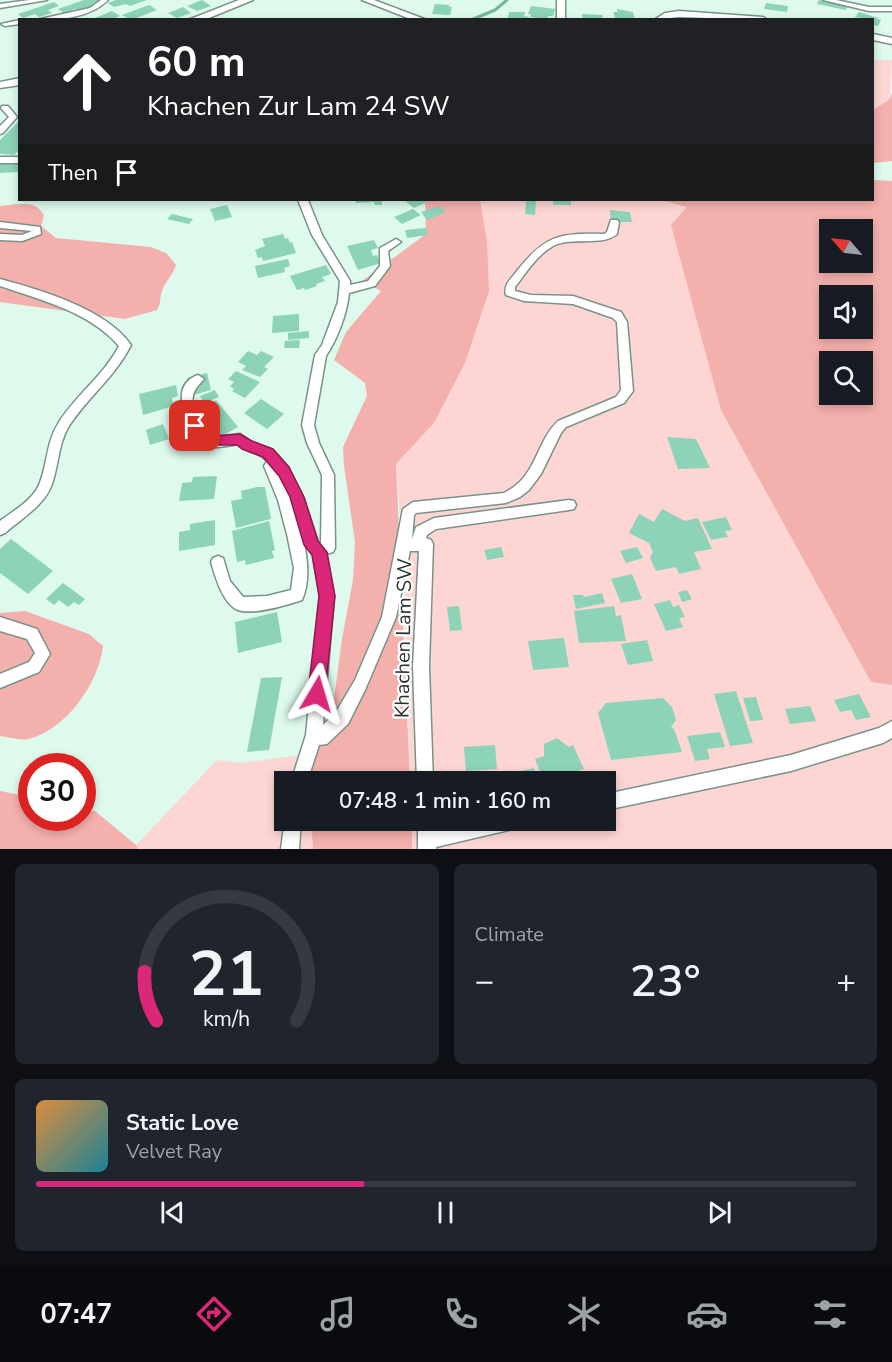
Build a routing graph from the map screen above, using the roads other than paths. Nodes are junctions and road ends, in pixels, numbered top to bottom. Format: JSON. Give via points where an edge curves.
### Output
{"nodes":[{"id":1,"x":44,"y":0,"type":"edge"},
{"id":2,"x":105,"y":0,"type":"edge"},
{"id":3,"x":248,"y":0,"type":"edge"},
{"id":4,"x":366,"y":0,"type":"edge"},
{"id":5,"x":561,"y":0,"type":"edge"},
{"id":6,"x":826,"y":0,"type":"edge"},
{"id":7,"x":0,"y":6,"type":"edge"},
{"id":8,"x":892,"y":9,"type":"edge"},
{"id":9,"x":50,"y":18,"type":"edge"},
{"id":10,"x":198,"y":18,"type":"edge"},
{"id":11,"x":417,"y":18,"type":"edge"},
{"id":12,"x":561,"y":18,"type":"edge"},
{"id":13,"x":660,"y":18,"type":"edge"},
{"id":14,"x":735,"y":18,"type":"edge"},
{"id":15,"x":18,"y":22,"type":"edge"},
{"id":16,"x":5,"y":24,"type":"dead end"},
{"id":17,"x":874,"y":37,"type":"edge"},
{"id":18,"x":892,"y":42,"type":"edge"},
{"id":19,"x":18,"y":81,"type":"edge"},
{"id":20,"x":0,"y":85,"type":"edge"},
{"id":21,"x":18,"y":107,"type":"edge"},
{"id":22,"x":2,"y":108,"type":"edge"},
{"id":23,"x":0,"y":131,"type":"edge"},
{"id":24,"x":0,"y":160,"type":"edge"},
{"id":25,"x":18,"y":160,"type":"edge"},
{"id":26,"x":303,"y":201,"type":"edge"},
{"id":27,"x":614,"y":222,"type":"dead end"},
{"id":28,"x":0,"y":225,"type":"edge"},
{"id":29,"x":0,"y":237,"type":"edge"},
{"id":30,"x":396,"y":242,"type":"dead end"},
{"id":31,"x":0,"y":282,"type":"edge"},
{"id":32,"x":345,"y":290,"type":"junction"},
{"id":33,"x":198,"y":379,"type":"dead end"},
{"id":34,"x":275,"y":461,"type":"junction"},
{"id":35,"x":569,"y":505,"type":"dead end"},
{"id":36,"x":0,"y":529,"type":"edge"},
{"id":37,"x":410,"y":546,"type":"junction"},
{"id":38,"x":319,"y":552,"type":"junction"},
{"id":39,"x":218,"y":562,"type":"dead end"},
{"id":40,"x":0,"y":624,"type":"edge"},
{"id":41,"x":0,"y":681,"type":"edge"},
{"id":42,"x":892,"y":729,"type":"edge"},
{"id":43,"x":314,"y":735,"type":"junction"},
{"id":44,"x":303,"y":771,"type":"edge"},
{"id":45,"x":425,"y":771,"type":"edge"},
{"id":46,"x":616,"y":800,"type":"edge"},
{"id":47,"x":292,"y":831,"type":"edge"},
{"id":48,"x":476,"y":831,"type":"edge"},
{"id":49,"x":427,"y":844,"type":"edge"},
{"id":50,"x":290,"y":849,"type":"edge"}],
"edges":[{"from":1,"to":7,"type":"street"},
{"from":2,"to":9,"type":"street","via":[[92,10]]},
{"from":3,"to":10,"type":"main road"},
{"from":4,"to":11,"type":"street"},
{"from":5,"to":12,"type":"street"},
{"from":6,"to":8,"type":"street"},
{"from":13,"to":14,"type":"street","via":[[680,14]]},
{"from":15,"to":16,"type":"street"},
{"from":17,"to":18,"type":"street"},
{"from":19,"to":20,"type":"main road"},
{"from":21,"to":22,"type":"street"},
{"from":22,"to":23,"type":"street","via":[[14,117]]},
{"from":24,"to":25,"type":"street"},
{"from":26,"to":32,"type":"street","via":[[317,235],[345,281]]},
{"from":27,"to":37,"type":"street","via":[[612,234],[606,237],[566,238],[545,244],[510,287],[510,293],[535,299],[567,299],[617,315],[622,322],[627,391],[620,400],[562,424],[528,485],[519,493],[506,498],[413,508],[408,513]]},
{"from":28,"to":29,"type":"street","via":[[37,229],[31,237]]},
{"from":30,"to":32,"type":"street","via":[[383,250],[385,266],[371,284]]},
{"from":31,"to":36,"type":"street","via":[[65,304],[111,328],[125,345],[57,438],[49,476],[39,495]]},
{"from":32,"to":38,"type":"street","via":[[321,355],[308,425],[327,475],[328,548]]},
{"from":33,"to":34,"type":"street","via":[[191,384],[186,398],[195,426],[212,441],[240,439],[268,453]]},
{"from":34,"to":38,"type":"street","via":[[297,497],[312,545]]},
{"from":34,"to":39,"type":"street","via":[[270,466],[284,500],[301,567],[297,595],[267,603],[240,604],[224,584]]},
{"from":35,"to":37,"type":"street","via":[[434,524],[421,531]]},
{"from":37,"to":43,"type":"street","name":"Khachen Lam SW","via":[[389,617],[360,685],[342,718],[321,738]]},
{"from":37,"to":45,"type":"street","name":"Khachen Lam SW","via":[[426,544],[421,666]]},
{"from":38,"to":43,"type":"street","via":[[327,596]]},
{"from":40,"to":41,"type":"street","via":[[32,634],[43,654],[34,667]]},
{"from":42,"to":46,"type":"street","via":[[791,764]]},
{"from":43,"to":44,"type":"street"},
{"from":47,"to":50,"type":"street"},
{"from":48,"to":49,"type":"street"}]}
